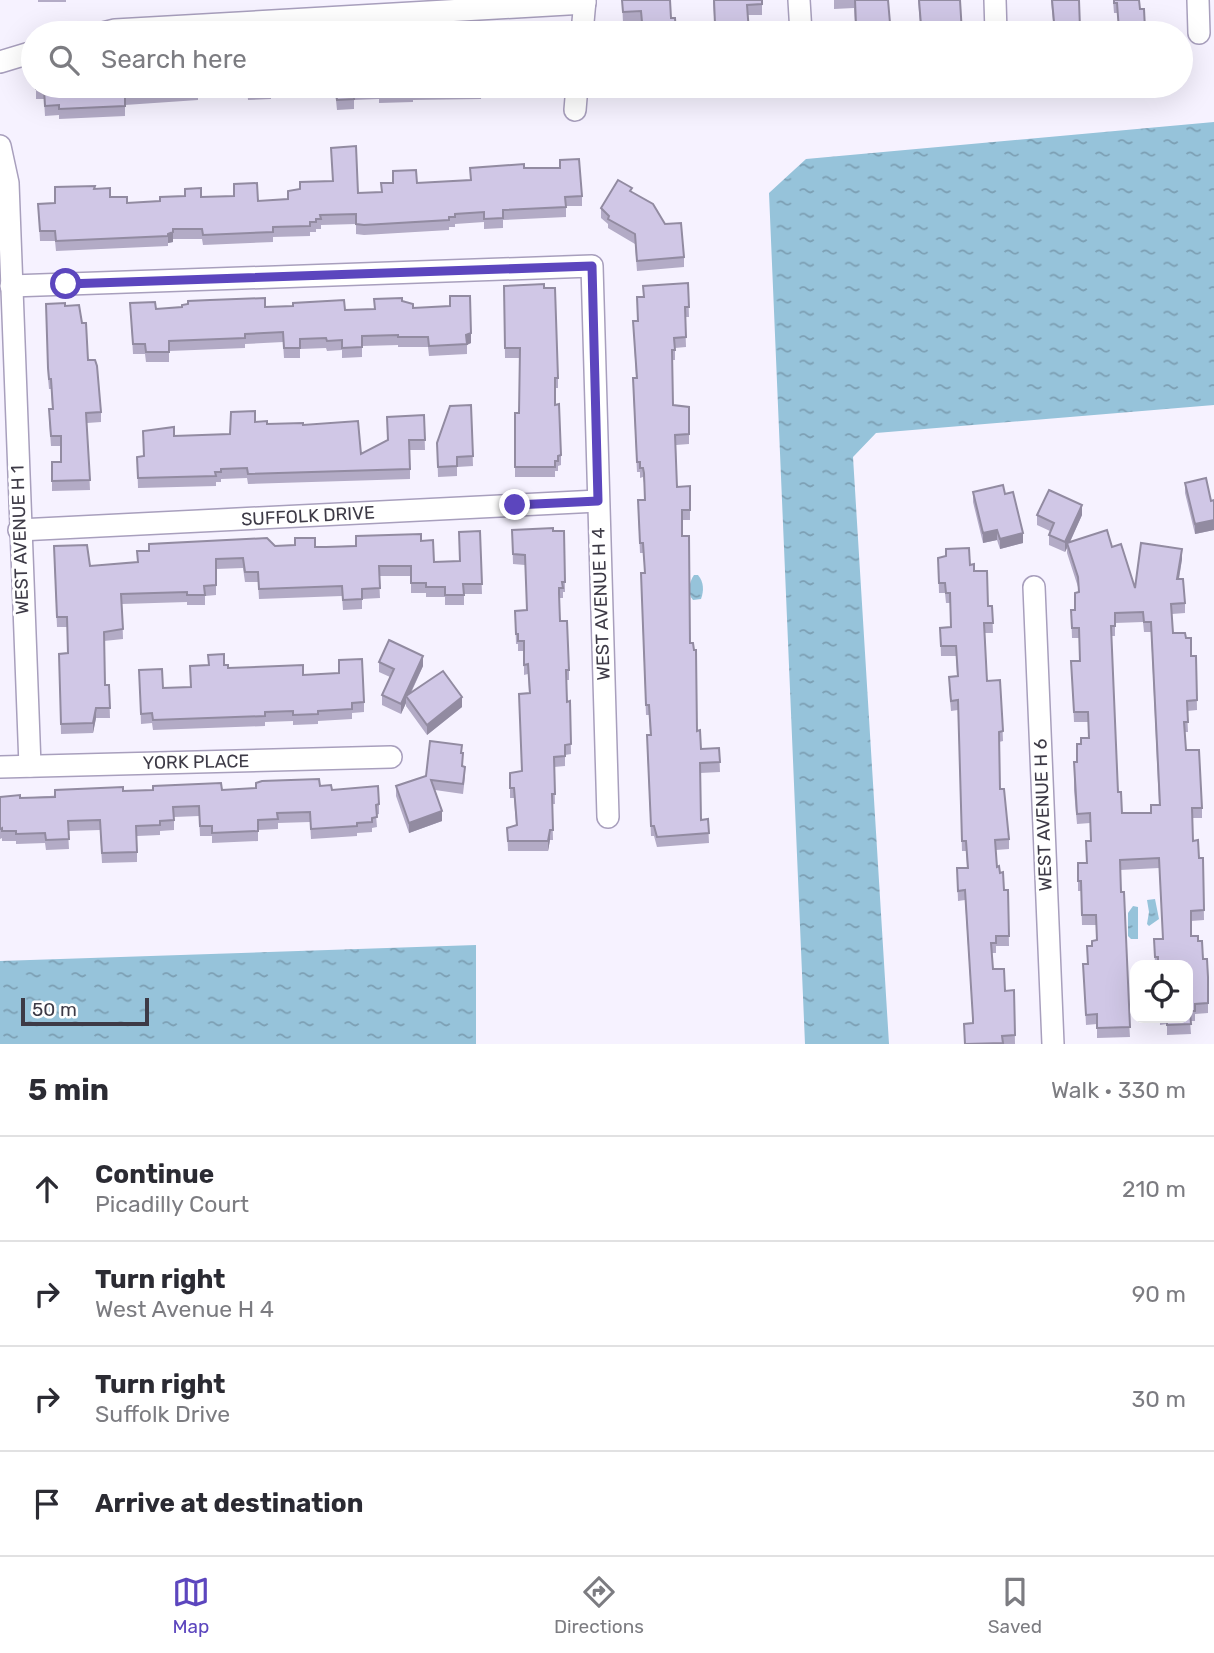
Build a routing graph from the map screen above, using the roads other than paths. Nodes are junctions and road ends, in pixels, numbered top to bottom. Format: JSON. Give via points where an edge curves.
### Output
{"nodes":[{"id":1,"x":800,"y":0,"type":"edge"},
{"id":2,"x":995,"y":0,"type":"edge"},
{"id":3,"x":1198,"y":0,"type":"edge"},
{"id":4,"x":585,"y":1,"type":"edge"},
{"id":5,"x":261,"y":21,"type":"edge"},
{"id":6,"x":583,"y":21,"type":"edge"},
{"id":7,"x":801,"y":21,"type":"edge"},
{"id":8,"x":996,"y":21,"type":"edge"},
{"id":9,"x":1199,"y":33,"type":"dead end"},
{"id":10,"x":21,"y":56,"type":"edge"},
{"id":11,"x":0,"y":62,"type":"edge"},
{"id":12,"x":576,"y":98,"type":"edge"},
{"id":13,"x":575,"y":110,"type":"dead end"},
{"id":14,"x":0,"y":146,"type":"edge"},
{"id":15,"x":11,"y":286,"type":"junction"},
{"id":16,"x":598,"y":501,"type":"junction"},
{"id":17,"x":19,"y":530,"type":"junction"},
{"id":18,"x":1034,"y":587,"type":"dead end"},
{"id":19,"x":391,"y":757,"type":"dead end"},
{"id":20,"x":30,"y":766,"type":"junction"},
{"id":21,"x":0,"y":767,"type":"edge"},
{"id":22,"x":608,"y":817,"type":"dead end"},
{"id":23,"x":1053,"y":1044,"type":"edge"}],
"edges":[{"from":1,"to":7,"type":"street"},
{"from":2,"to":8,"type":"street"},
{"from":3,"to":9,"type":"street"},
{"from":4,"to":5,"type":"street"},
{"from":4,"to":6,"type":"street"},
{"from":10,"to":11,"type":"street"},
{"from":12,"to":13,"type":"street"},
{"from":14,"to":15,"type":"street","name":"WEST AVENUE H 1","via":[[8,183]]},
{"from":15,"to":16,"type":"street","name":"WEST AVENUE H 4","via":[[592,266]]},
{"from":15,"to":17,"type":"street","name":"WEST AVENUE H 1"},
{"from":16,"to":17,"type":"street","name":"SUFFOLK DRIVE"},
{"from":16,"to":22,"type":"street","name":"WEST AVENUE H 4"},
{"from":17,"to":20,"type":"street","name":"WEST AVENUE H 1"},
{"from":18,"to":23,"type":"street","name":"WEST AVENUE H 6"},
{"from":19,"to":20,"type":"street","name":"YORK PLACE"},
{"from":20,"to":21,"type":"street","name":"YORK PLACE"}]}
